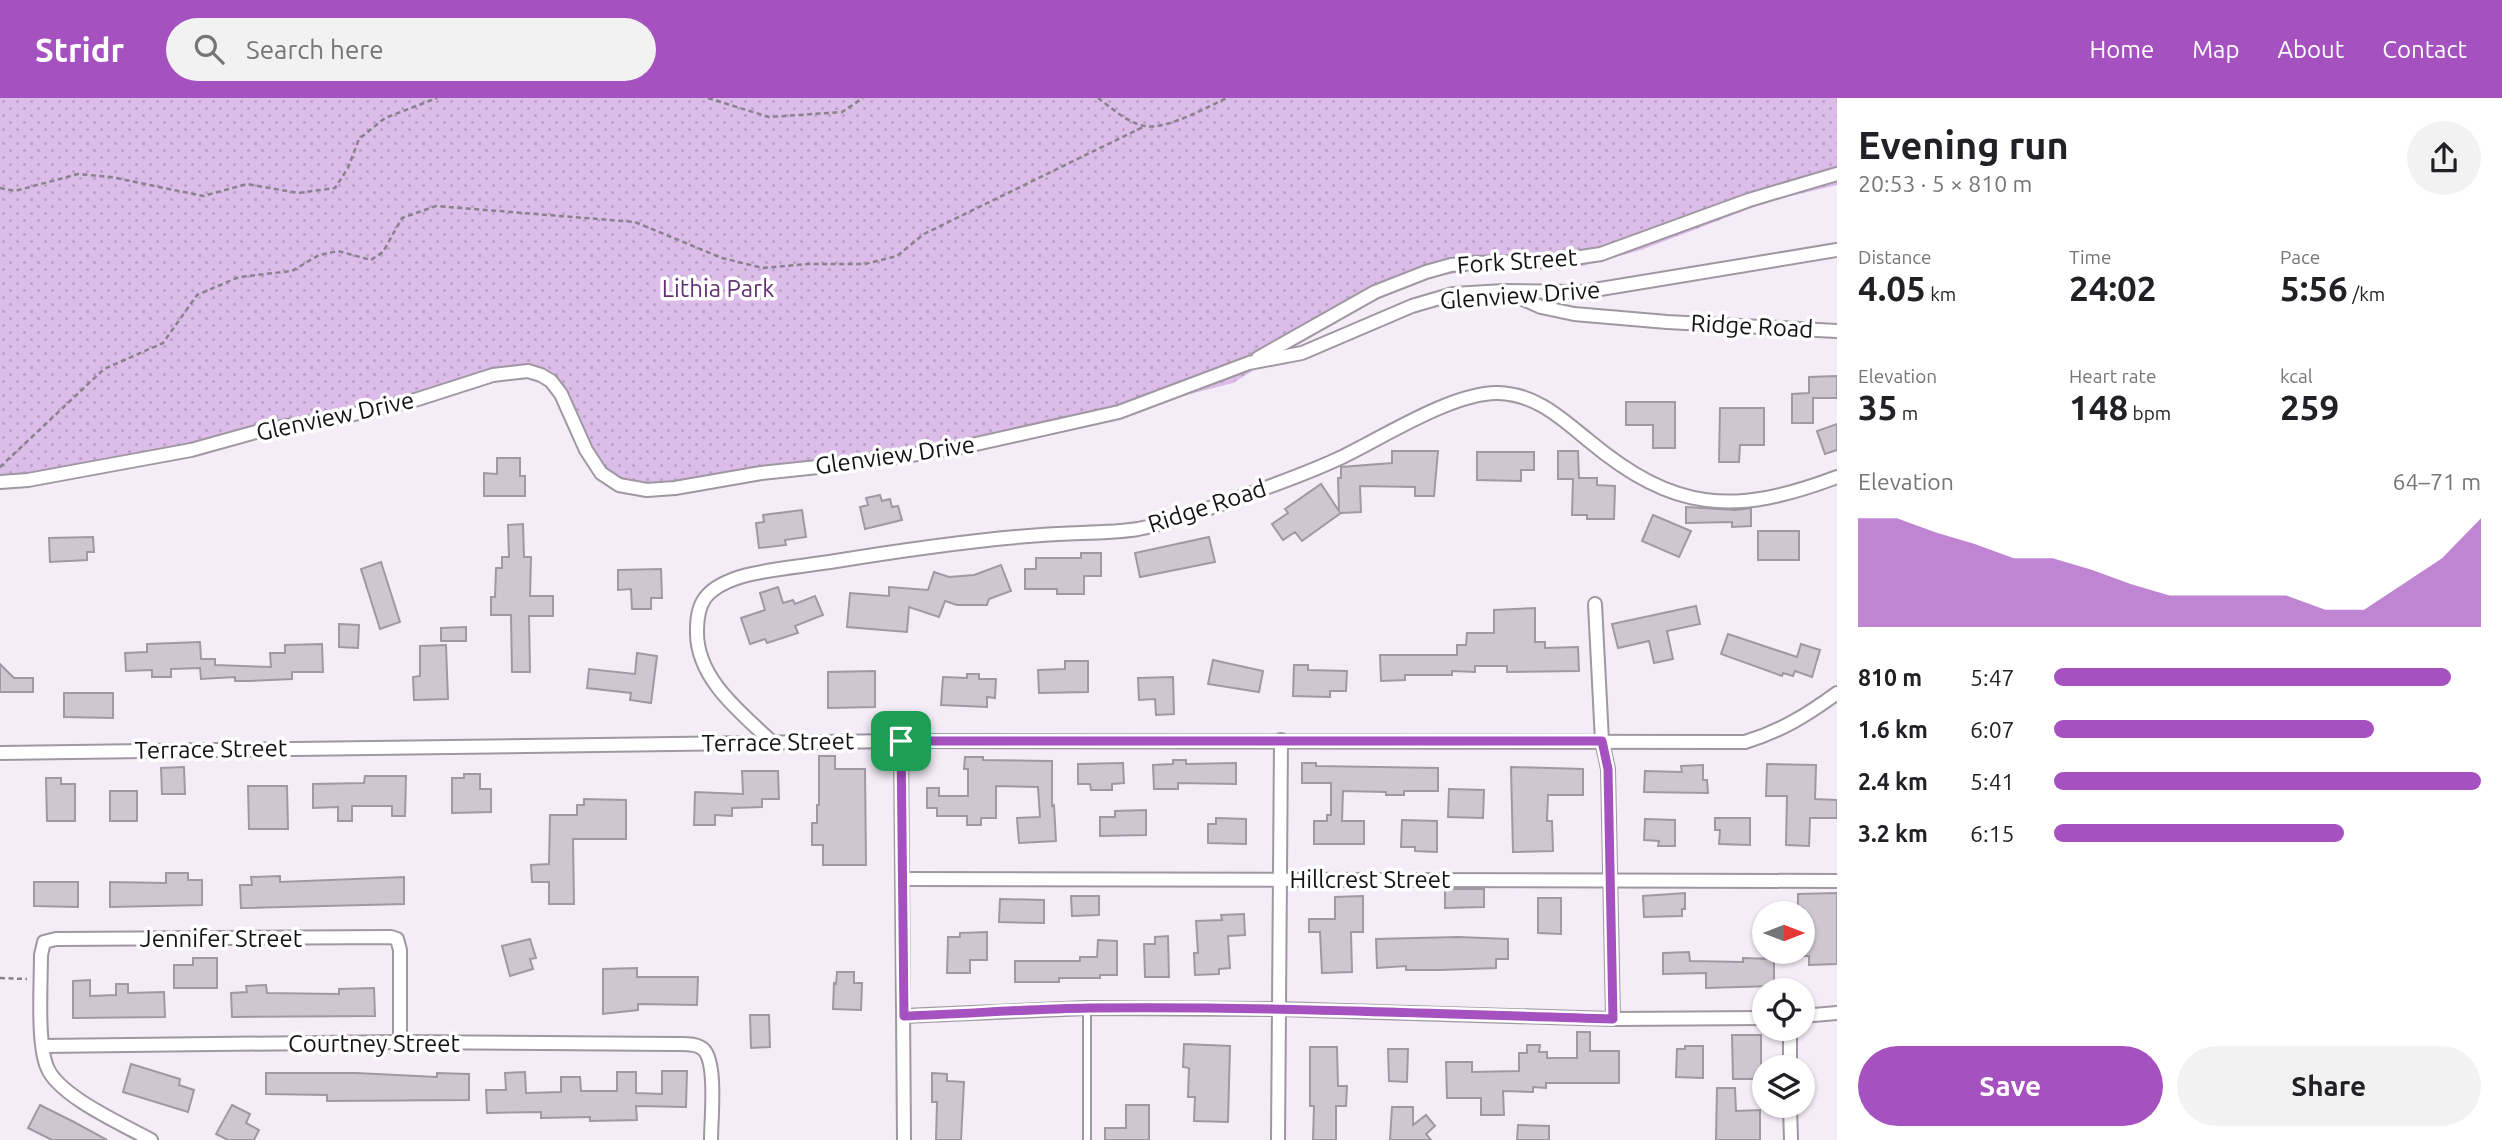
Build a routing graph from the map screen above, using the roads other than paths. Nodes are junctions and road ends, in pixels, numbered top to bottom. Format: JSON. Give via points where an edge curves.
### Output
{"nodes":[{"id":1,"x":1837,"y":174,"type":"edge"},
{"id":2,"x":1837,"y":250,"type":"edge"},
{"id":3,"x":1504,"y":291,"type":"junction"},
{"id":4,"x":1837,"y":331,"type":"edge"},
{"id":5,"x":1249,"y":363,"type":"junction"},
{"id":6,"x":1837,"y":477,"type":"edge"},
{"id":7,"x":0,"y":482,"type":"edge"},
{"id":8,"x":1595,"y":604,"type":"dead end"},
{"id":9,"x":1837,"y":693,"type":"edge"},
{"id":10,"x":1281,"y":740,"type":"junction"},
{"id":11,"x":901,"y":741,"type":"junction"},
{"id":12,"x":1602,"y":741,"type":"junction"},
{"id":13,"x":772,"y":742,"type":"junction"},
{"id":14,"x":0,"y":753,"type":"edge"},
{"id":15,"x":1279,"y":878,"type":"junction"},
{"id":16,"x":904,"y":879,"type":"junction"},
{"id":17,"x":1610,"y":880,"type":"junction"},
{"id":18,"x":1837,"y":881,"type":"edge"},
{"id":19,"x":1087,"y":1008,"type":"junction"},
{"id":20,"x":1279,"y":1009,"type":"junction"},
{"id":21,"x":1837,"y":1013,"type":"edge"},
{"id":22,"x":1815,"y":1015,"type":"edge"},
{"id":23,"x":904,"y":1016,"type":"junction"},
{"id":24,"x":1752,"y":1018,"type":"edge"},
{"id":25,"x":1613,"y":1019,"type":"junction"},
{"id":26,"x":400,"y":1042,"type":"junction"},
{"id":27,"x":43,"y":1046,"type":"junction"},
{"id":28,"x":1790,"y":1118,"type":"edge"},
{"id":29,"x":151,"y":1140,"type":"edge"},
{"id":30,"x":712,"y":1140,"type":"edge"},
{"id":31,"x":904,"y":1140,"type":"edge"},
{"id":32,"x":1087,"y":1140,"type":"edge"},
{"id":33,"x":1278,"y":1140,"type":"edge"},
{"id":34,"x":1791,"y":1140,"type":"edge"}],
"edges":[{"from":1,"to":5,"type":"street","name":"Fork Street","via":[[1749,200],[1601,254],[1554,261],[1451,265],[1426,272],[1375,292]]},
{"from":2,"to":3,"type":"street","name":"Glenview Drive","via":[[1594,291]]},
{"from":3,"to":4,"type":"street","name":"Ridge Road","via":[[1541,307],[1574,314]]},
{"from":3,"to":5,"type":"street","name":"Glenview Drive","via":[[1434,299],[1301,354]]},
{"from":5,"to":7,"type":"street","name":"Glenview Drive","via":[[1119,412],[1076,423],[958,447],[675,488],[619,485],[601,473],[561,394],[551,381],[528,371],[493,375],[415,400],[263,430],[191,450]]},
{"from":6,"to":13,"type":"street","name":"Ridge Road","via":[[1797,492],[1748,502],[1679,496],[1625,467],[1548,407],[1523,397],[1483,394],[1449,404],[1289,480],[1172,521],[1137,529],[955,543],[744,576],[709,593],[700,605],[696,640],[709,674],[730,702]]},
{"from":8,"to":12,"type":"street"},
{"from":9,"to":12,"type":"street","name":"Terrace Street","via":[[1794,724],[1745,742]]},
{"from":10,"to":11,"type":"street","name":"Terrace Street"},
{"from":10,"to":12,"type":"street","name":"Terrace Street"},
{"from":10,"to":15,"type":"street"},
{"from":11,"to":13,"type":"street","name":"Terrace Street"},
{"from":11,"to":16,"type":"street"},
{"from":12,"to":17,"type":"street","via":[[1608,769]]},
{"from":13,"to":14,"type":"street","name":"Terrace Street"},
{"from":15,"to":16,"type":"street","name":"Hillcrest Street"},
{"from":15,"to":17,"type":"street","name":"Hillcrest Street"},
{"from":15,"to":20,"type":"street"},
{"from":16,"to":23,"type":"street"},
{"from":17,"to":18,"type":"street","name":"Hillcrest Street"},
{"from":17,"to":25,"type":"street"},
{"from":19,"to":20,"type":"street"},
{"from":19,"to":23,"type":"street"},
{"from":19,"to":32,"type":"lane"},
{"from":20,"to":25,"type":"street"},
{"from":20,"to":33,"type":"street"},
{"from":21,"to":22,"type":"street"},
{"from":23,"to":31,"type":"street"},
{"from":24,"to":25,"type":"street"},
{"from":26,"to":27,"type":"street","name":"Courtney Street"},
{"from":26,"to":27,"type":"street","name":"Jennifer Street","via":[[400,950],[397,939],[391,937],[55,939],[44,942],[41,955]]},
{"from":26,"to":30,"type":"street","name":"Courtney Street","via":[[698,1046],[704,1050],[711,1072]]},
{"from":27,"to":29,"type":"street","via":[[46,1066],[62,1088]]},
{"from":28,"to":34,"type":"street"}]}
